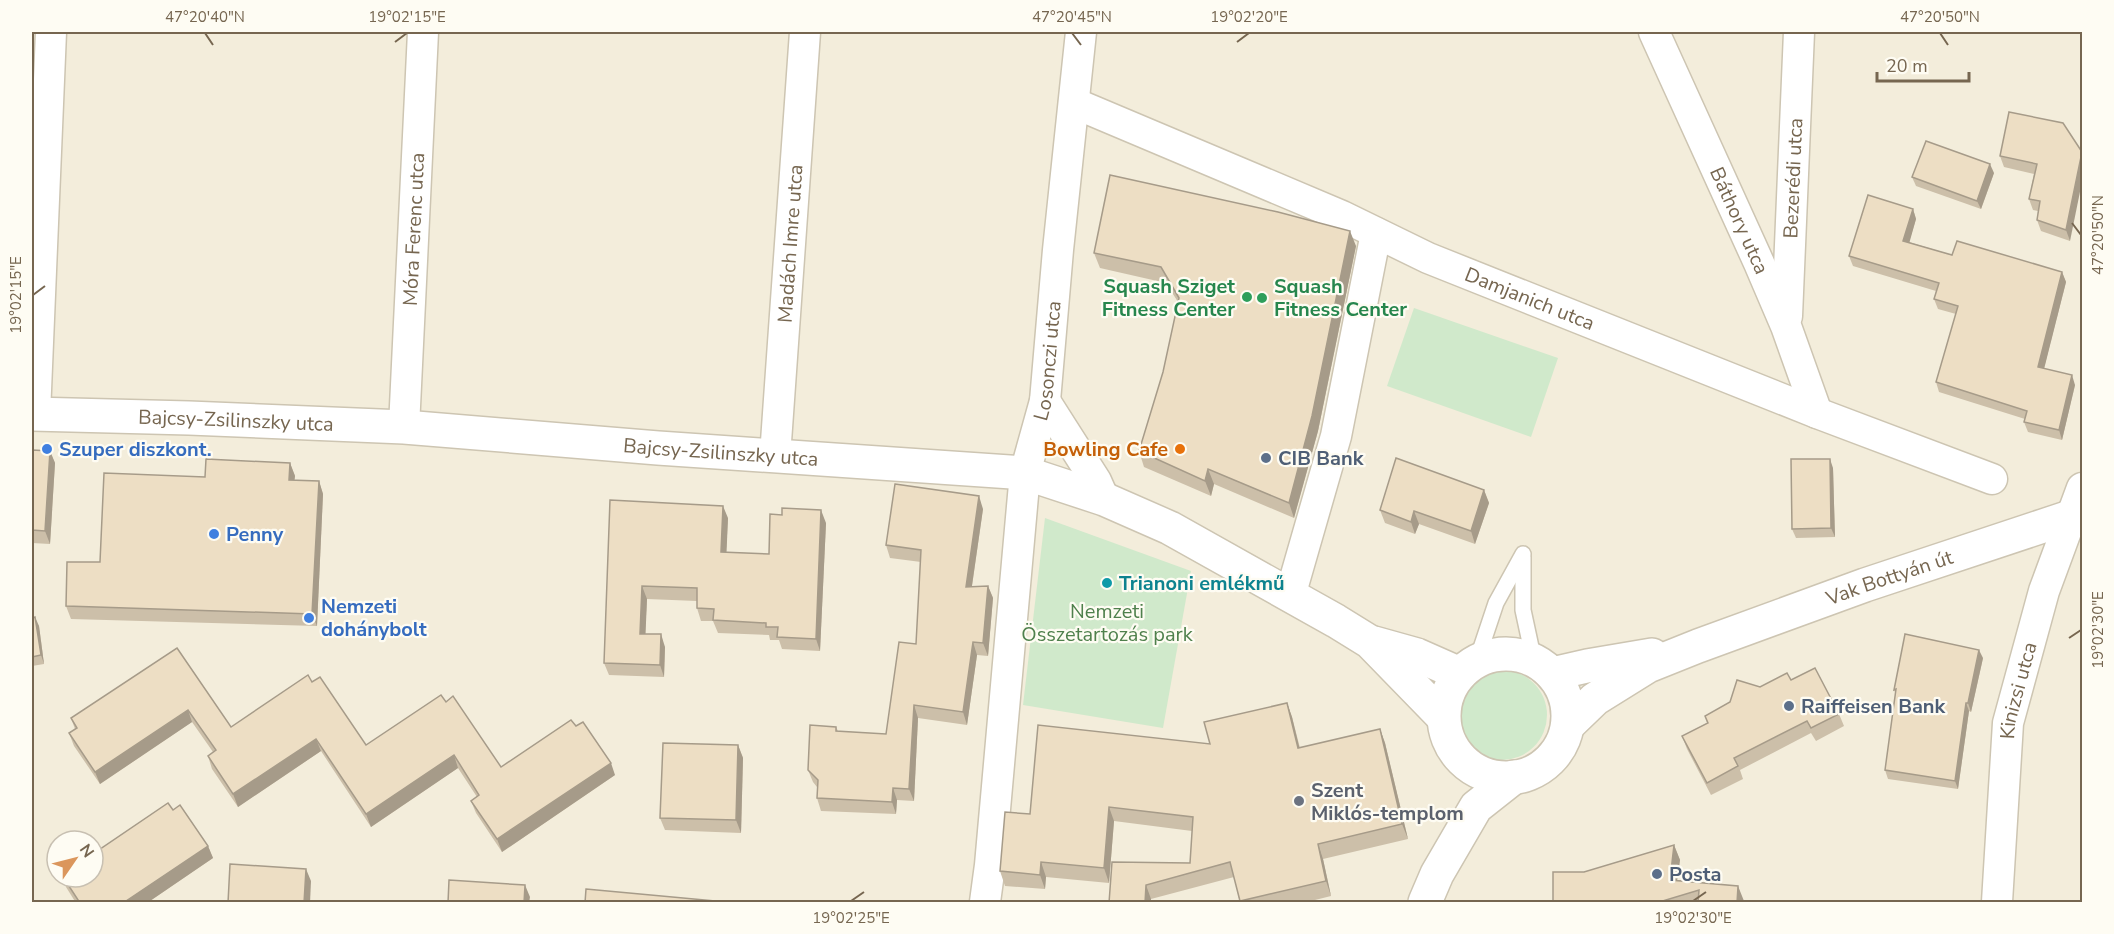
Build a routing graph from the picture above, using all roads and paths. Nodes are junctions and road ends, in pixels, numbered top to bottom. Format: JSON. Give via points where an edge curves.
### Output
{"nodes":[{"id":1,"x":51,"y":32,"type":"edge"},
{"id":2,"x":423,"y":32,"type":"edge"},
{"id":3,"x":805,"y":32,"type":"edge"},
{"id":4,"x":1081,"y":32,"type":"edge"},
{"id":5,"x":1654,"y":32,"type":"edge"},
{"id":6,"x":1799,"y":32,"type":"edge"},
{"id":7,"x":1074,"y":103,"type":"junction"},
{"id":8,"x":1376,"y":233,"type":"junction"},
{"id":9,"x":1786,"y":326,"type":"junction"},
{"id":10,"x":1045,"y":401,"type":"junction"},
{"id":11,"x":1817,"y":413,"type":"junction"},
{"id":12,"x":33,"y":414,"type":"edge"},
{"id":13,"x":404,"y":428,"type":"junction"},
{"id":14,"x":775,"y":456,"type":"junction"},
{"id":15,"x":1025,"y":473,"type":"junction"},
{"id":16,"x":1992,"y":479,"type":"dead end"},
{"id":17,"x":1104,"y":499,"type":"junction"},
{"id":18,"x":2079,"y":505,"type":"edge"},
{"id":19,"x":1290,"y":596,"type":"junction"},
{"id":20,"x":1370,"y":642,"type":"junction"},
{"id":21,"x":1698,"y":646,"type":"junction"},
{"id":22,"x":1468,"y":667,"type":"junction"},
{"id":23,"x":1543,"y":667,"type":"junction"},
{"id":24,"x":1443,"y":717,"type":"junction"},
{"id":25,"x":1568,"y":725,"type":"junction"},
{"id":26,"x":1460,"y":758,"type":"junction"},
{"id":27,"x":1514,"y":777,"type":"junction"},
{"id":28,"x":1431,"y":889,"type":"edge"},
{"id":29,"x":985,"y":903,"type":"edge"},
{"id":30,"x":1997,"y":903,"type":"edge"}],
"edges":[{"from":1,"to":12,"type":"street"},
{"from":2,"to":13,"type":"street","name":"Móra Ferenc utca"},
{"from":3,"to":14,"type":"street","name":"Madách Imre utca"},
{"from":4,"to":7,"type":"street","name":"Losonczi utca"},
{"from":5,"to":9,"type":"street","name":"Báthory utca"},
{"from":6,"to":9,"type":"street","name":"Bezerédi utca"},
{"from":7,"to":8,"type":"street","name":"Damjanich utca"},
{"from":7,"to":10,"type":"street","name":"Losonczi utca"},
{"from":8,"to":11,"type":"street","name":"Damjanich utca","via":[[1428,258]]},
{"from":8,"to":19,"type":"street","via":[[1336,436]]},
{"from":9,"to":11,"type":"street","name":"Báthory utca"},
{"from":10,"to":15,"type":"street","name":"Losonczi utca"},
{"from":10,"to":17,"type":"street"},
{"from":11,"to":16,"type":"street","name":"Damjanich utca"},
{"from":12,"to":13,"type":"street","name":"Bajcsy-Zsilinszky utca"},
{"from":13,"to":14,"type":"street","name":"Bajcsy-Zsilinszky utca"},
{"from":14,"to":15,"type":"street","name":"Bajcsy-Zsilinszky utca"},
{"from":15,"to":17,"type":"street","name":"Bajcsy-Zsilinszky utca"},
{"from":15,"to":29,"type":"street","name":"Losonczi utca"},
{"from":17,"to":19,"type":"street","name":"Bajcsy-Zsilinszky utca","via":[[1170,528]]},
{"from":18,"to":21,"type":"street","name":"Vak Bottyán út"},
{"from":18,"to":30,"type":"street","name":"Kinizsi utca","via":[[2044,591],[2008,723]]},
{"from":19,"to":20,"type":"street","name":"Bajcsy-Zsilinszky utca"},
{"from":20,"to":22,"type":"street","name":"Bajcsy-Zsilinszky utca"},
{"from":20,"to":24,"type":"street","name":"Bajcsy-Zsilinszky utca"},
{"from":21,"to":23,"type":"street","name":"Vak Bottyán út","via":[[1587,666]]},
{"from":21,"to":25,"type":"street","name":"Vak Bottyán út","via":[[1648,666],[1613,687]]},
{"from":22,"to":23,"type":"street","via":[[1496,654],[1516,654]]},
{"from":22,"to":23,"type":"lane","via":[[1523,554],[1523,610]]},
{"from":22,"to":24,"type":"street","via":[[1451,686]]},
{"from":23,"to":25,"type":"street","via":[[1562,690]]},
{"from":24,"to":26,"type":"street"},
{"from":25,"to":27,"type":"street","via":[[1549,760],[1533,772]]},
{"from":26,"to":27,"type":"street","via":[[1494,777]]},
{"from":26,"to":28,"type":"street","via":[[1456,800]]},
{"from":27,"to":28,"type":"street","via":[[1476,807]]}]}
